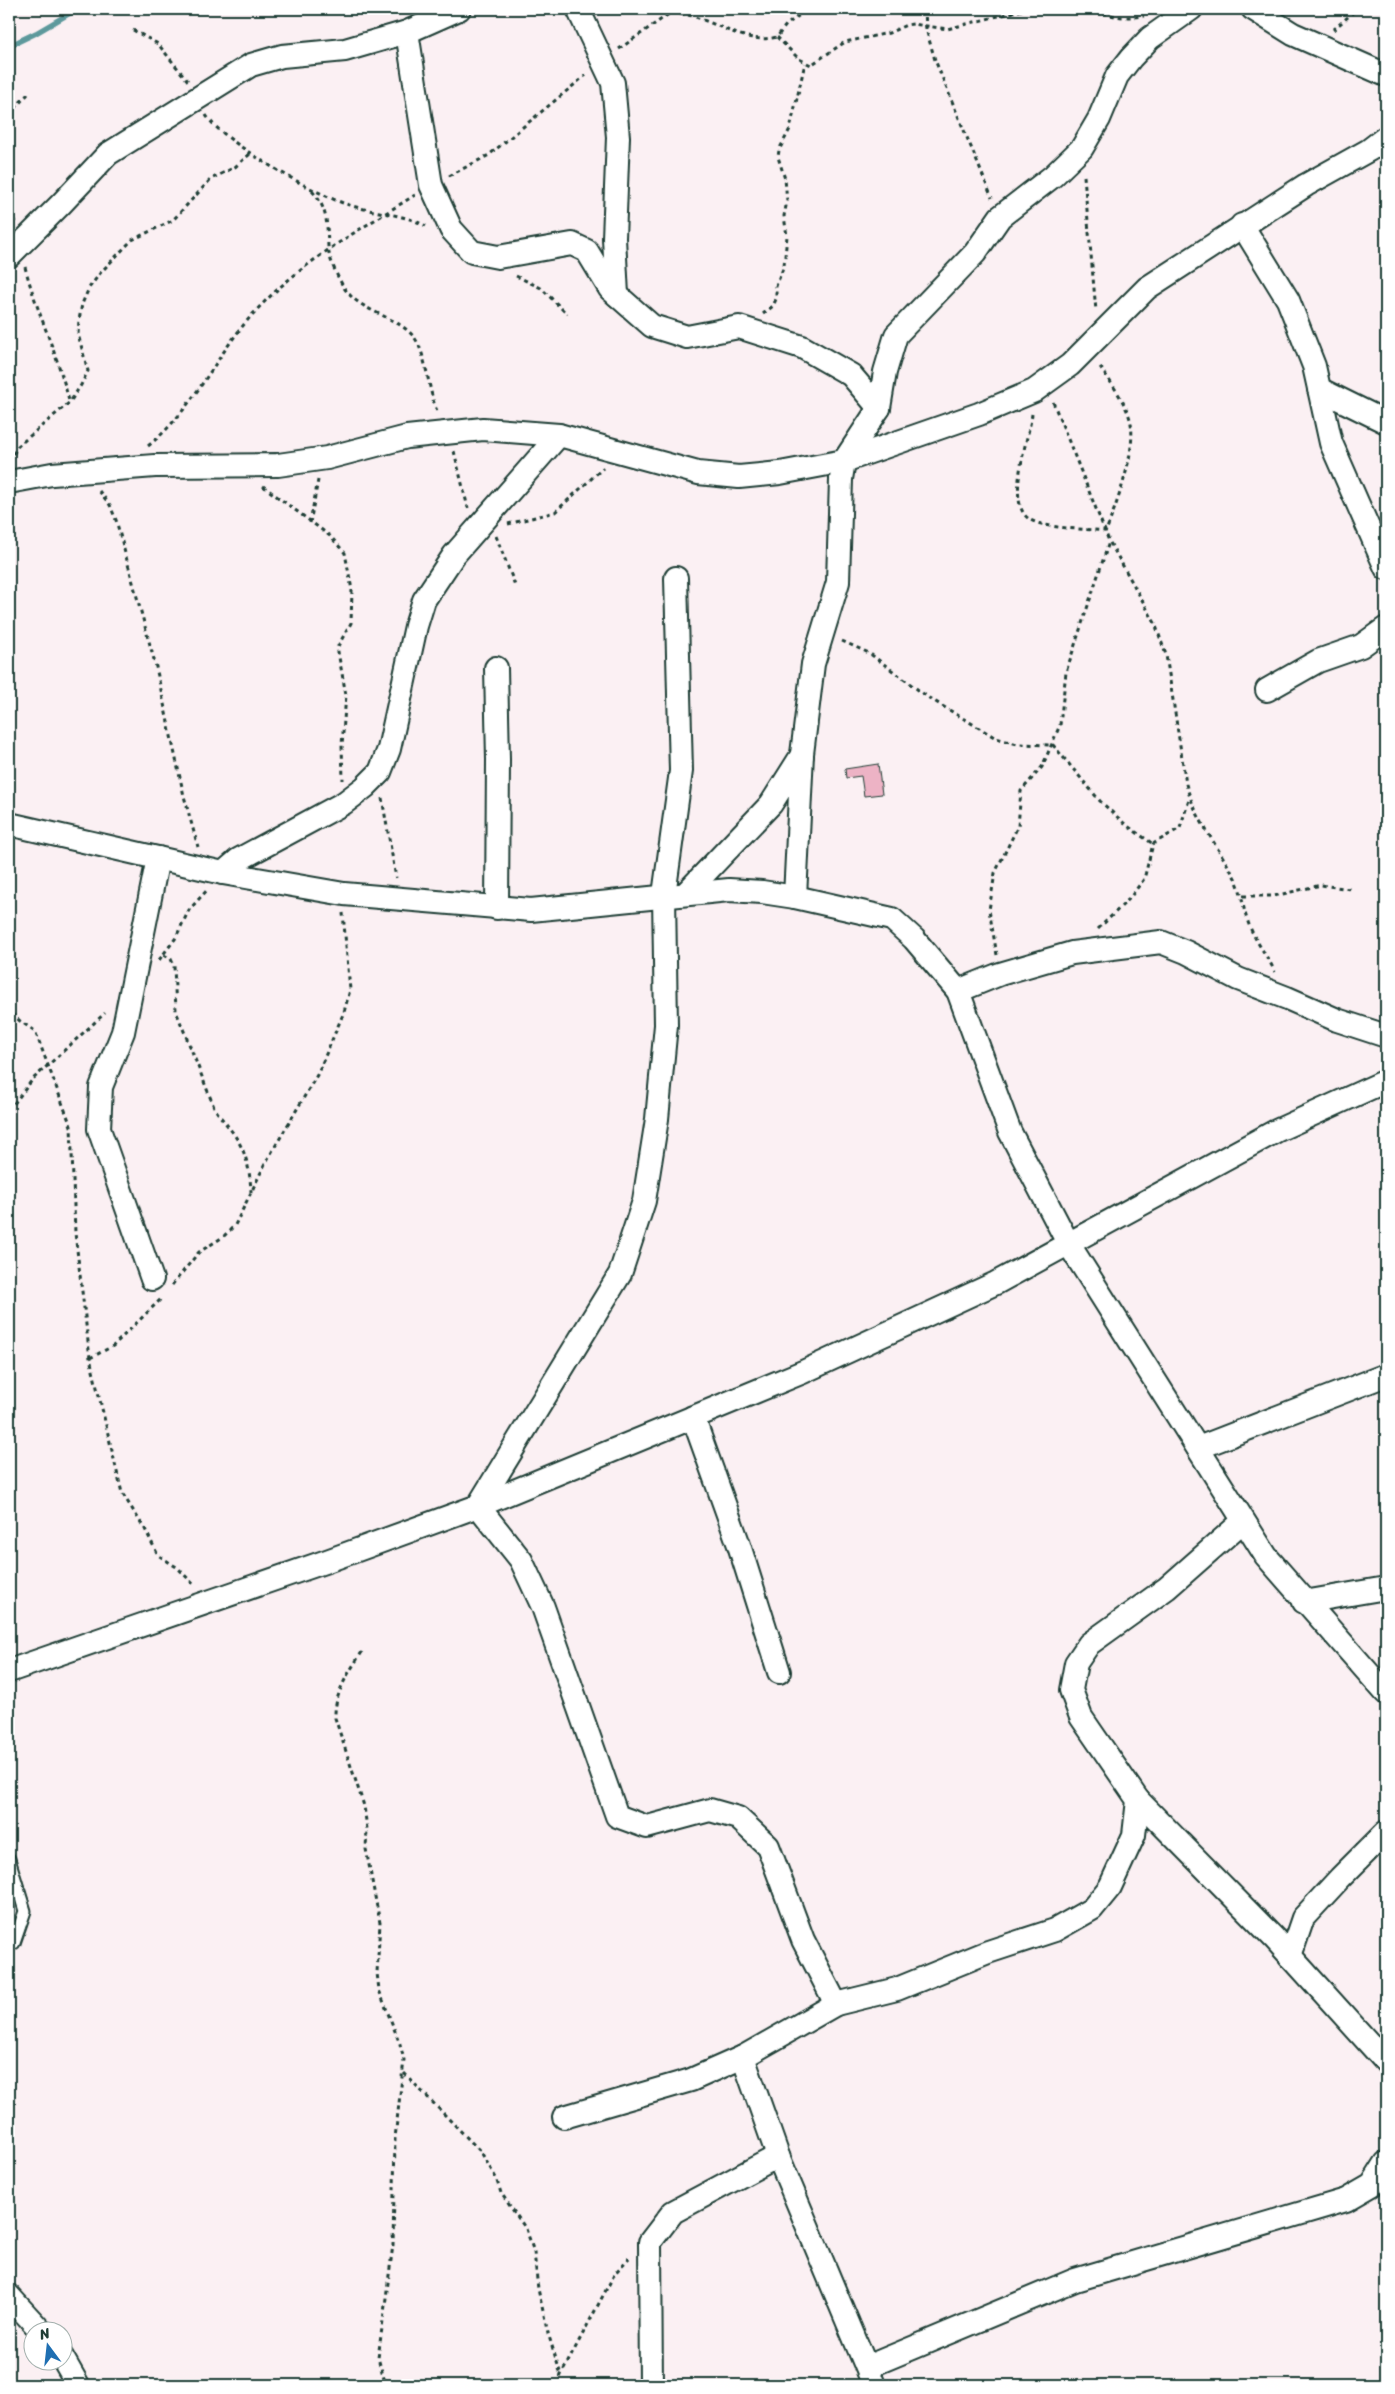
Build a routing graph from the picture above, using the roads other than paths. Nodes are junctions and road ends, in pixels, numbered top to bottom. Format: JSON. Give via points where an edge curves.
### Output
{"nodes":[{"id":1,"x":459,"y":9,"type":"edge"},
{"id":2,"x":578,"y":9,"type":"edge"},
{"id":3,"x":1191,"y":9,"type":"edge"},
{"id":4,"x":1253,"y":9,"type":"edge"},
{"id":5,"x":407,"y":32,"type":"junction"},
{"id":6,"x":1386,"y":75,"type":"edge"},
{"id":7,"x":1386,"y":137,"type":"edge"},
{"id":8,"x":1242,"y":225,"type":"junction"},
{"id":9,"x":15,"y":251,"type":"edge"},
{"id":10,"x":617,"y":295,"type":"junction"},
{"id":11,"x":1319,"y":389,"type":"junction"},
{"id":12,"x":879,"y":408,"type":"junction"},
{"id":13,"x":1386,"y":422,"type":"edge"},
{"id":14,"x":558,"y":435,"type":"junction"},
{"id":15,"x":844,"y":461,"type":"junction"},
{"id":16,"x":9,"y":482,"type":"edge"},
{"id":17,"x":1384,"y":559,"type":"edge"},
{"id":18,"x":676,"y":578,"type":"dead end"},
{"id":19,"x":1386,"y":628,"type":"edge"},
{"id":20,"x":496,"y":668,"type":"dead end"},
{"id":21,"x":1267,"y":690,"type":"dead end"},
{"id":22,"x":802,"y":754,"type":"junction"},
{"id":23,"x":9,"y":824,"type":"edge"},
{"id":24,"x":158,"y":858,"type":"junction"},
{"id":25,"x":214,"y":871,"type":"junction"},
{"id":26,"x":674,"y":895,"type":"junction"},
{"id":27,"x":796,"y":897,"type":"junction"},
{"id":28,"x":497,"y":908,"type":"junction"},
{"id":29,"x":958,"y":991,"type":"junction"},
{"id":30,"x":1386,"y":1036,"type":"edge"},
{"id":31,"x":1386,"y":1081,"type":"edge"},
{"id":32,"x":1068,"y":1243,"type":"junction"},
{"id":33,"x":162,"y":1287,"type":"road end"},
{"id":34,"x":1386,"y":1375,"type":"edge"},
{"id":35,"x":693,"y":1417,"type":"junction"},
{"id":36,"x":1198,"y":1448,"type":"junction"},
{"id":37,"x":478,"y":1506,"type":"junction"},
{"id":38,"x":1242,"y":1522,"type":"junction"},
{"id":39,"x":1386,"y":1588,"type":"edge"},
{"id":40,"x":1304,"y":1602,"type":"junction"},
{"id":41,"x":9,"y":1671,"type":"edge"},
{"id":42,"x":779,"y":1672,"type":"dead end"},
{"id":43,"x":1386,"y":1693,"type":"edge"},
{"id":44,"x":1138,"y":1800,"type":"junction"},
{"id":45,"x":1386,"y":1832,"type":"edge"},
{"id":46,"x":9,"y":1859,"type":"edge"},
{"id":47,"x":9,"y":1945,"type":"edge"},
{"id":48,"x":1290,"y":1956,"type":"junction"},
{"id":49,"x":836,"y":2004,"type":"junction"},
{"id":50,"x":743,"y":2057,"type":"junction"},
{"id":51,"x":1386,"y":2062,"type":"edge"},
{"id":52,"x":564,"y":2117,"type":"dead end"},
{"id":53,"x":778,"y":2156,"type":"junction"},
{"id":54,"x":1386,"y":2163,"type":"edge"},
{"id":55,"x":9,"y":2296,"type":"edge"},
{"id":56,"x":33,"y":2322,"type":"edge"},
{"id":57,"x":71,"y":2372,"type":"edge"},
{"id":58,"x":871,"y":2376,"type":"edge"},
{"id":59,"x":78,"y":2385,"type":"edge"},
{"id":60,"x":652,"y":2385,"type":"edge"}],
"edges":[{"from":1,"to":5,"type":"street"},
{"from":2,"to":10,"type":"street","via":[[613,83],[618,137],[614,238]]},
{"from":3,"to":12,"type":"street","via":[[1150,38],[1131,58],[1117,76],[1099,119],[1082,148],[1053,176],[1000,217],[976,253],[896,335]]},
{"from":4,"to":6,"type":"street","via":[[1293,34]]},
{"from":5,"to":9,"type":"street","via":[[346,50],[282,56],[251,65],[108,154]]},
{"from":5,"to":10,"type":"street","via":[[431,185],[451,229],[472,252],[498,257],[572,244],[587,251]]},
{"from":7,"to":8,"type":"street"},
{"from":8,"to":11,"type":"street","via":[[1288,300],[1314,366]]},
{"from":8,"to":15,"type":"street","via":[[1147,288],[1070,365],[1039,387],[979,414]]},
{"from":10,"to":12,"type":"street","via":[[652,326],[687,337],[739,327],[802,347],[851,375]]},
{"from":11,"to":13,"type":"street"},
{"from":11,"to":17,"type":"street","via":[[1331,443]]},
{"from":12,"to":15,"type":"street"},
{"from":14,"to":15,"type":"street","via":[[698,473],[739,477]]},
{"from":14,"to":16,"type":"street","via":[[484,429],[448,431],[407,437],[327,458],[278,465],[155,466]]},
{"from":14,"to":25,"type":"street","via":[[482,529],[454,554],[424,600],[389,749],[380,772],[344,803]]},
{"from":15,"to":22,"type":"street","via":[[840,479],[838,582],[813,664]]},
{"from":18,"to":26,"type":"street","via":[[680,771]]},
{"from":19,"to":21,"type":"street","via":[[1360,646],[1318,661]]},
{"from":20,"to":28,"type":"street"},
{"from":22,"to":26,"type":"street","via":[[771,804]]},
{"from":22,"to":27,"type":"street"},
{"from":23,"to":24,"type":"street"},
{"from":24,"to":25,"type":"street"},
{"from":24,"to":33,"type":"street","via":[[122,1032],[101,1087],[100,1129]]},
{"from":25,"to":28,"type":"street","via":[[344,894]]},
{"from":26,"to":27,"type":"street","via":[[729,890]]},
{"from":26,"to":28,"type":"street","via":[[559,908]]},
{"from":26,"to":37,"type":"street","via":[[657,1119],[644,1201],[634,1236],[620,1274]]},
{"from":27,"to":29,"type":"street","via":[[892,919],[914,938]]},
{"from":29,"to":30,"type":"street","via":[[1000,974],[1072,954],[1161,942],[1238,979],[1337,1020]]},
{"from":29,"to":32,"type":"street","via":[[1010,1132]]},
{"from":31,"to":32,"type":"street","via":[[1276,1131]]},
{"from":32,"to":35,"type":"street","via":[[996,1283],[803,1372]]},
{"from":32,"to":36,"type":"street"},
{"from":34,"to":36,"type":"street"},
{"from":35,"to":37,"type":"street"},
{"from":35,"to":42,"type":"street","via":[[739,1544]]},
{"from":36,"to":38,"type":"street"},
{"from":37,"to":41,"type":"street","via":[[210,1603]]},
{"from":37,"to":49,"type":"street","via":[[521,1560],[543,1607],[617,1816],[647,1827],[710,1810],[738,1818],[768,1846],[803,1940]]},
{"from":38,"to":40,"type":"street"},
{"from":38,"to":44,"type":"street","via":[[1167,1588],[1089,1644],[1076,1663],[1071,1690],[1081,1717]]},
{"from":39,"to":40,"type":"street"},
{"from":40,"to":43,"type":"street"},
{"from":44,"to":48,"type":"street"},
{"from":44,"to":49,"type":"street","via":[[1134,1835],[1110,1887],[1092,1909],[1055,1930],[988,1952],[897,1990]]},
{"from":45,"to":48,"type":"street","via":[[1303,1918]]},
{"from":46,"to":47,"type":"lane","via":[[25,1911],[14,1943]]},
{"from":48,"to":51,"type":"street"},
{"from":49,"to":50,"type":"street"},
{"from":50,"to":52,"type":"street","via":[[690,2080]]},
{"from":50,"to":53,"type":"street"},
{"from":53,"to":58,"type":"street"},
{"from":53,"to":60,"type":"street","via":[[673,2212],[650,2242]]},
{"from":54,"to":58,"type":"street","via":[[1372,2185],[1346,2200],[1075,2280]]},
{"from":55,"to":56,"type":"street"},
{"from":57,"to":59,"type":"street"}]}
